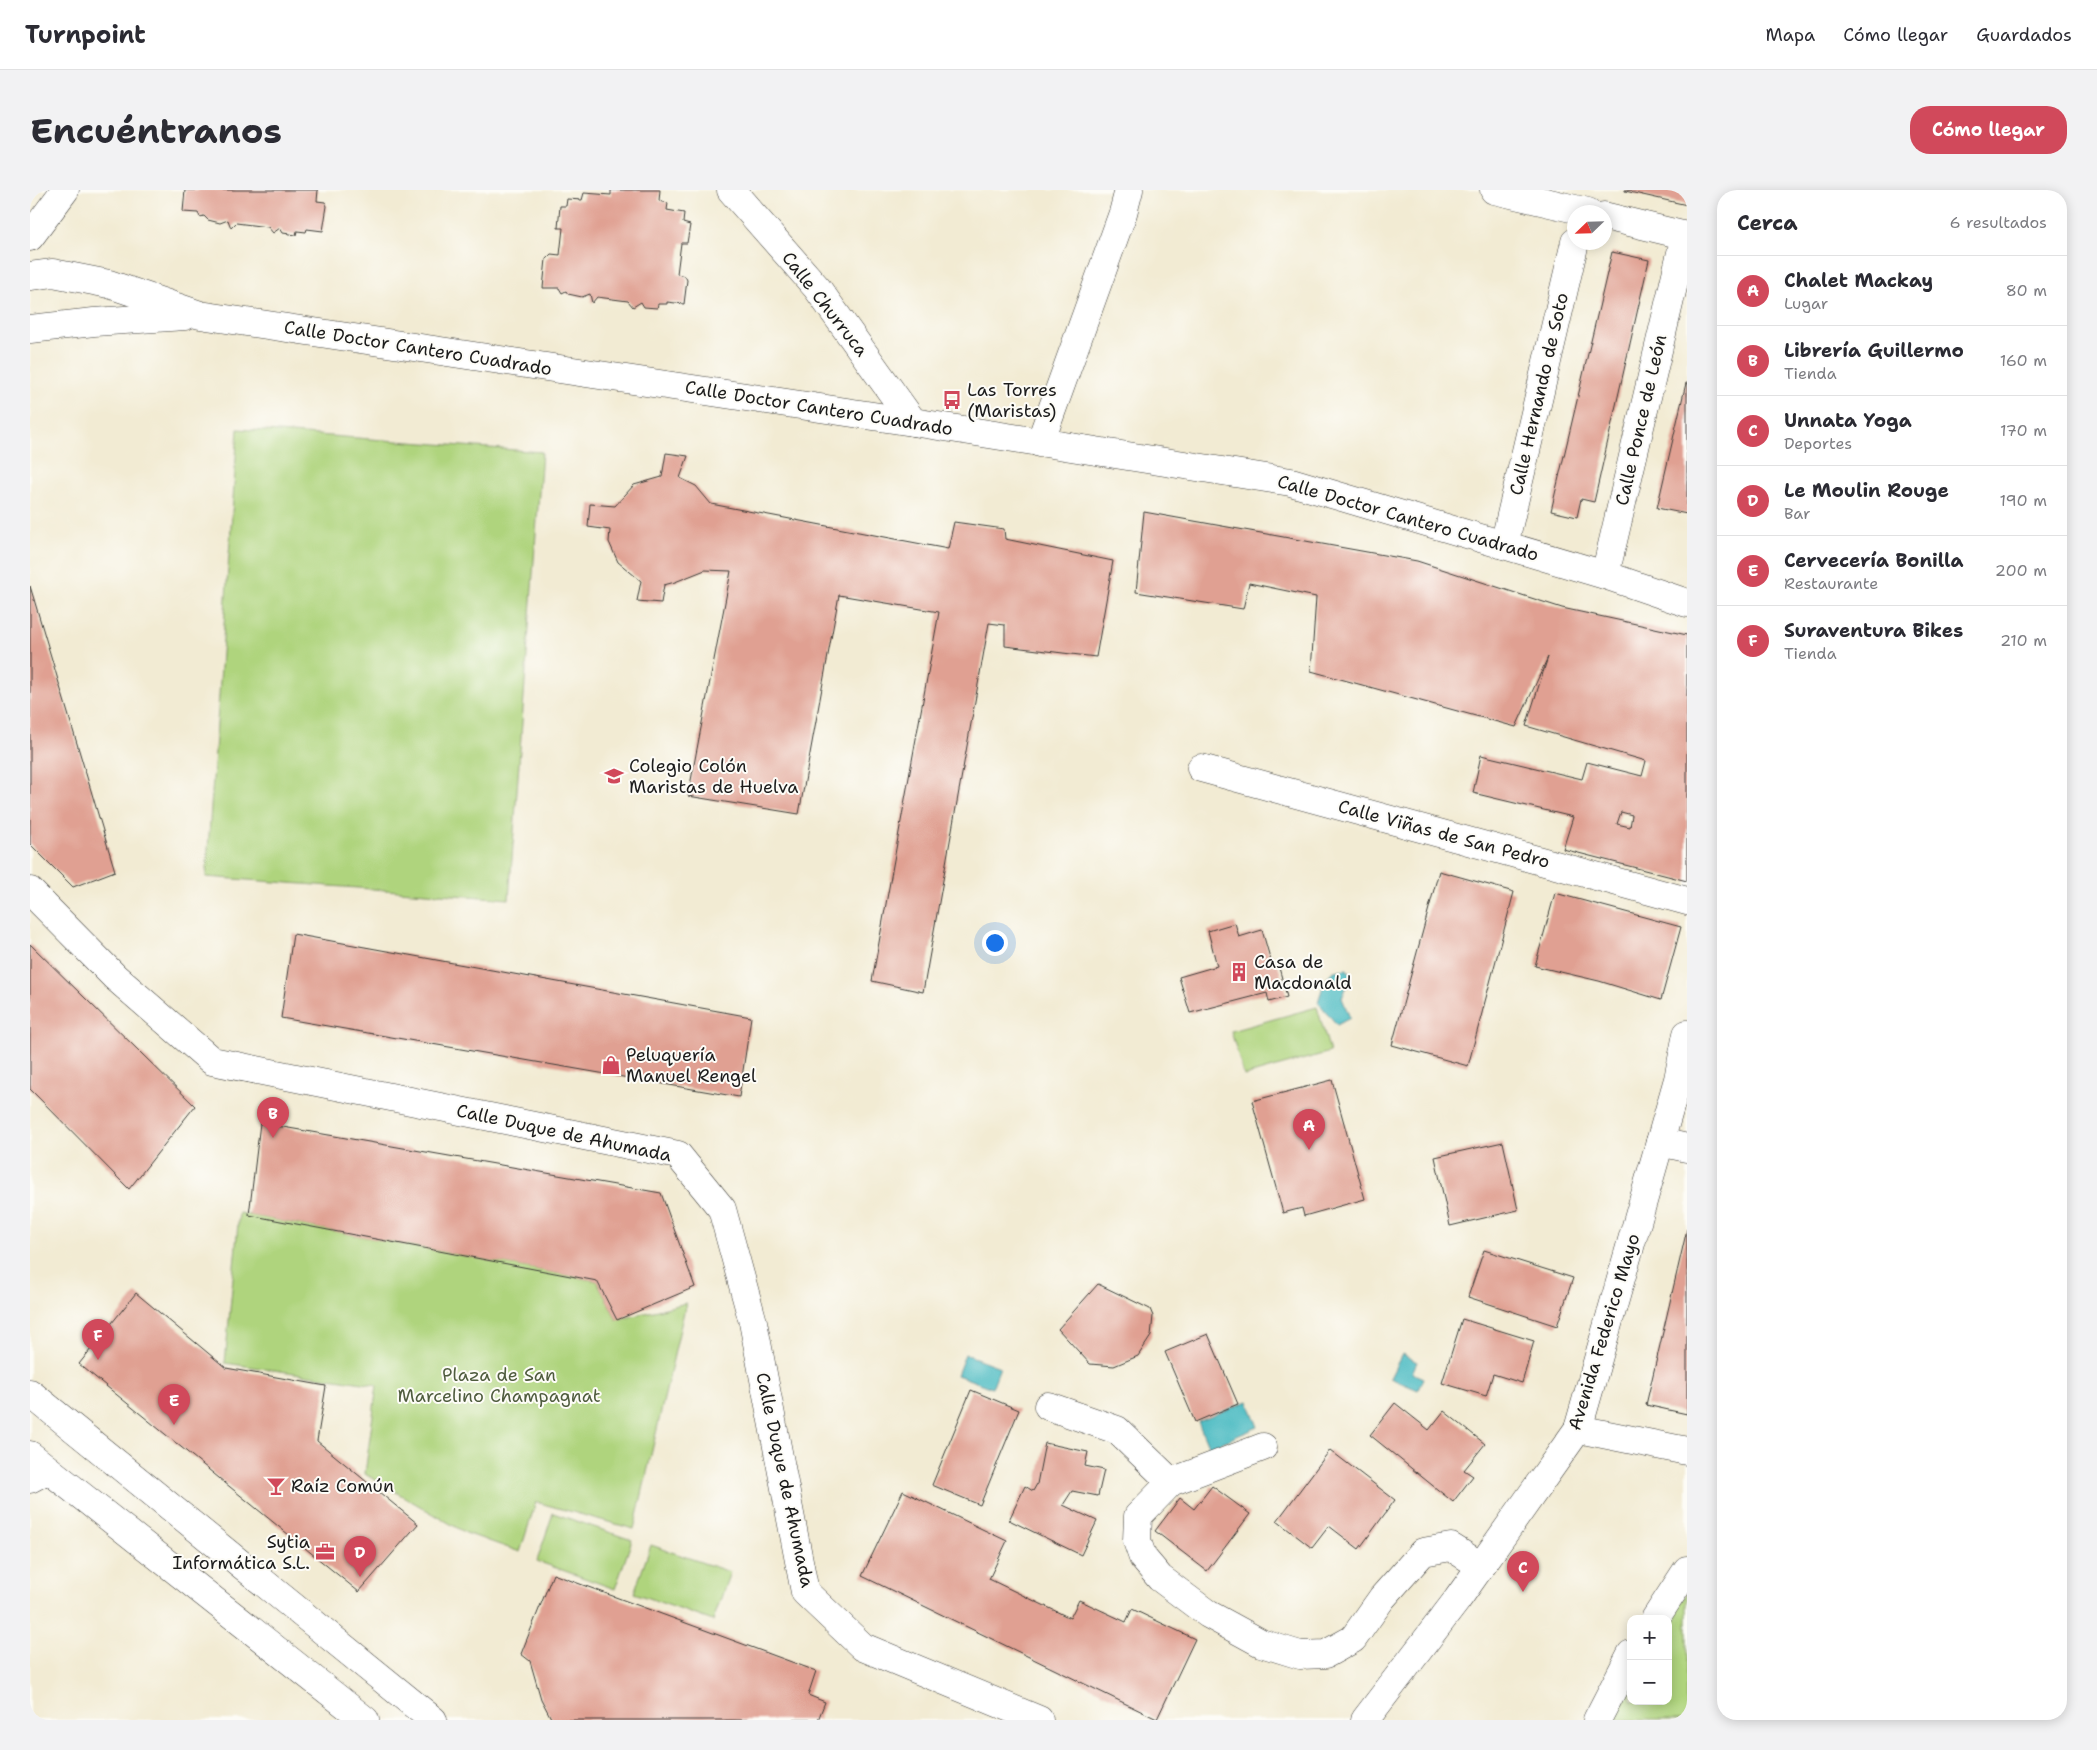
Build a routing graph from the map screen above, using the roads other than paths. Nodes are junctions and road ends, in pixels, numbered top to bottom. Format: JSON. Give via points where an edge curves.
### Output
{"nodes":[{"id":1,"x":66,"y":190,"type":"edge"},
{"id":2,"x":731,"y":190,"type":"edge"},
{"id":3,"x":1128,"y":190,"type":"edge"},
{"id":4,"x":1494,"y":190,"type":"edge"},
{"id":5,"x":1567,"y":208,"type":"edge"},
{"id":6,"x":1612,"y":218,"type":"edge"},
{"id":7,"x":30,"y":236,"type":"edge"},
{"id":8,"x":1686,"y":236,"type":"edge"},
{"id":9,"x":1572,"y":250,"type":"edge"},
{"id":10,"x":30,"y":276,"type":"edge"},
{"id":11,"x":200,"y":315,"type":"junction"},
{"id":12,"x":30,"y":329,"type":"edge"},
{"id":13,"x":912,"y":422,"type":"junction"},
{"id":14,"x":1040,"y":443,"type":"junction"},
{"id":15,"x":1504,"y":545,"type":"junction"},
{"id":16,"x":1604,"y":575,"type":"junction"},
{"id":17,"x":1687,"y":603,"type":"edge"},
{"id":18,"x":1201,"y":768,"type":"dead end"},
{"id":19,"x":30,"y":891,"type":"edge"},
{"id":20,"x":1687,"y":901,"type":"edge"},
{"id":21,"x":1687,"y":1034,"type":"edge"},
{"id":22,"x":1660,"y":1142,"type":"junction"},
{"id":23,"x":1687,"y":1148,"type":"edge"},
{"id":24,"x":30,"y":1393,"type":"edge"},
{"id":25,"x":1048,"y":1406,"type":"dead end"},
{"id":26,"x":1578,"y":1429,"type":"junction"},
{"id":27,"x":1263,"y":1447,"type":"dead end"},
{"id":28,"x":1687,"y":1450,"type":"edge"},
{"id":29,"x":36,"y":1468,"type":"edge"},
{"id":30,"x":1171,"y":1482,"type":"junction"},
{"id":31,"x":1481,"y":1566,"type":"junction"},
{"id":32,"x":1687,"y":1570,"type":"edge"},
{"id":33,"x":1657,"y":1615,"type":"edge"},
{"id":34,"x":1628,"y":1660,"type":"edge"},
{"id":35,"x":365,"y":1720,"type":"edge"},
{"id":36,"x":433,"y":1720,"type":"edge"},
{"id":37,"x":1039,"y":1720,"type":"edge"},
{"id":38,"x":1365,"y":1720,"type":"edge"},
{"id":39,"x":1597,"y":1720,"type":"edge"}],
"edges":[{"from":1,"to":7,"type":"street"},
{"from":2,"to":13,"type":"street","name":"Calle Churruca","via":[[817,288]]},
{"from":3,"to":14,"type":"street"},
{"from":4,"to":5,"type":"street"},
{"from":6,"to":8,"type":"street"},
{"from":8,"to":16,"type":"street","name":"Calle Ponce de León"},
{"from":9,"to":15,"type":"street","name":"Calle Hernando de Soto"},
{"from":10,"to":11,"type":"street","name":"Calle Doctor Cantero Cuadrado","via":[[53,273],[109,284]]},
{"from":11,"to":12,"type":"street"},
{"from":11,"to":13,"type":"street","name":"Calle Doctor Cantero Cuadrado"},
{"from":13,"to":14,"type":"street","name":"Calle Doctor Cantero Cuadrado"},
{"from":14,"to":15,"type":"street","name":"Calle Doctor Cantero Cuadrado","via":[[1291,482]]},
{"from":15,"to":16,"type":"street","name":"Calle Doctor Cantero Cuadrado"},
{"from":16,"to":17,"type":"street","name":"Calle Doctor Cantero Cuadrado"},
{"from":18,"to":20,"type":"street","name":"Calle Viñas de San Pedro"},
{"from":19,"to":37,"type":"street","name":"Calle Duque de Ahumada","via":[[115,977],[212,1061],[678,1156],[722,1209],[753,1322],[805,1592],[863,1647]]},
{"from":21,"to":22,"type":"street","name":"Avenida Federico Mayo"},
{"from":22,"to":23,"type":"street"},
{"from":22,"to":26,"type":"street","name":"Avenida Federico Mayo"},
{"from":24,"to":36,"type":"street"},
{"from":25,"to":30,"type":"street","via":[[1117,1430]]},
{"from":26,"to":28,"type":"street"},
{"from":26,"to":31,"type":"street","name":"Avenida Federico Mayo"},
{"from":27,"to":30,"type":"street"},
{"from":29,"to":35,"type":"street"},
{"from":30,"to":31,"type":"street","via":[[1138,1516],[1137,1541],[1143,1558],[1160,1578],[1208,1614],[1261,1643],[1300,1655],[1326,1654],[1354,1639],[1382,1598],[1423,1552],[1451,1547]]},
{"from":31,"to":38,"type":"street","name":"Avenida Federico Mayo"},
{"from":32,"to":33,"type":"street"},
{"from":34,"to":39,"type":"street"}]}
